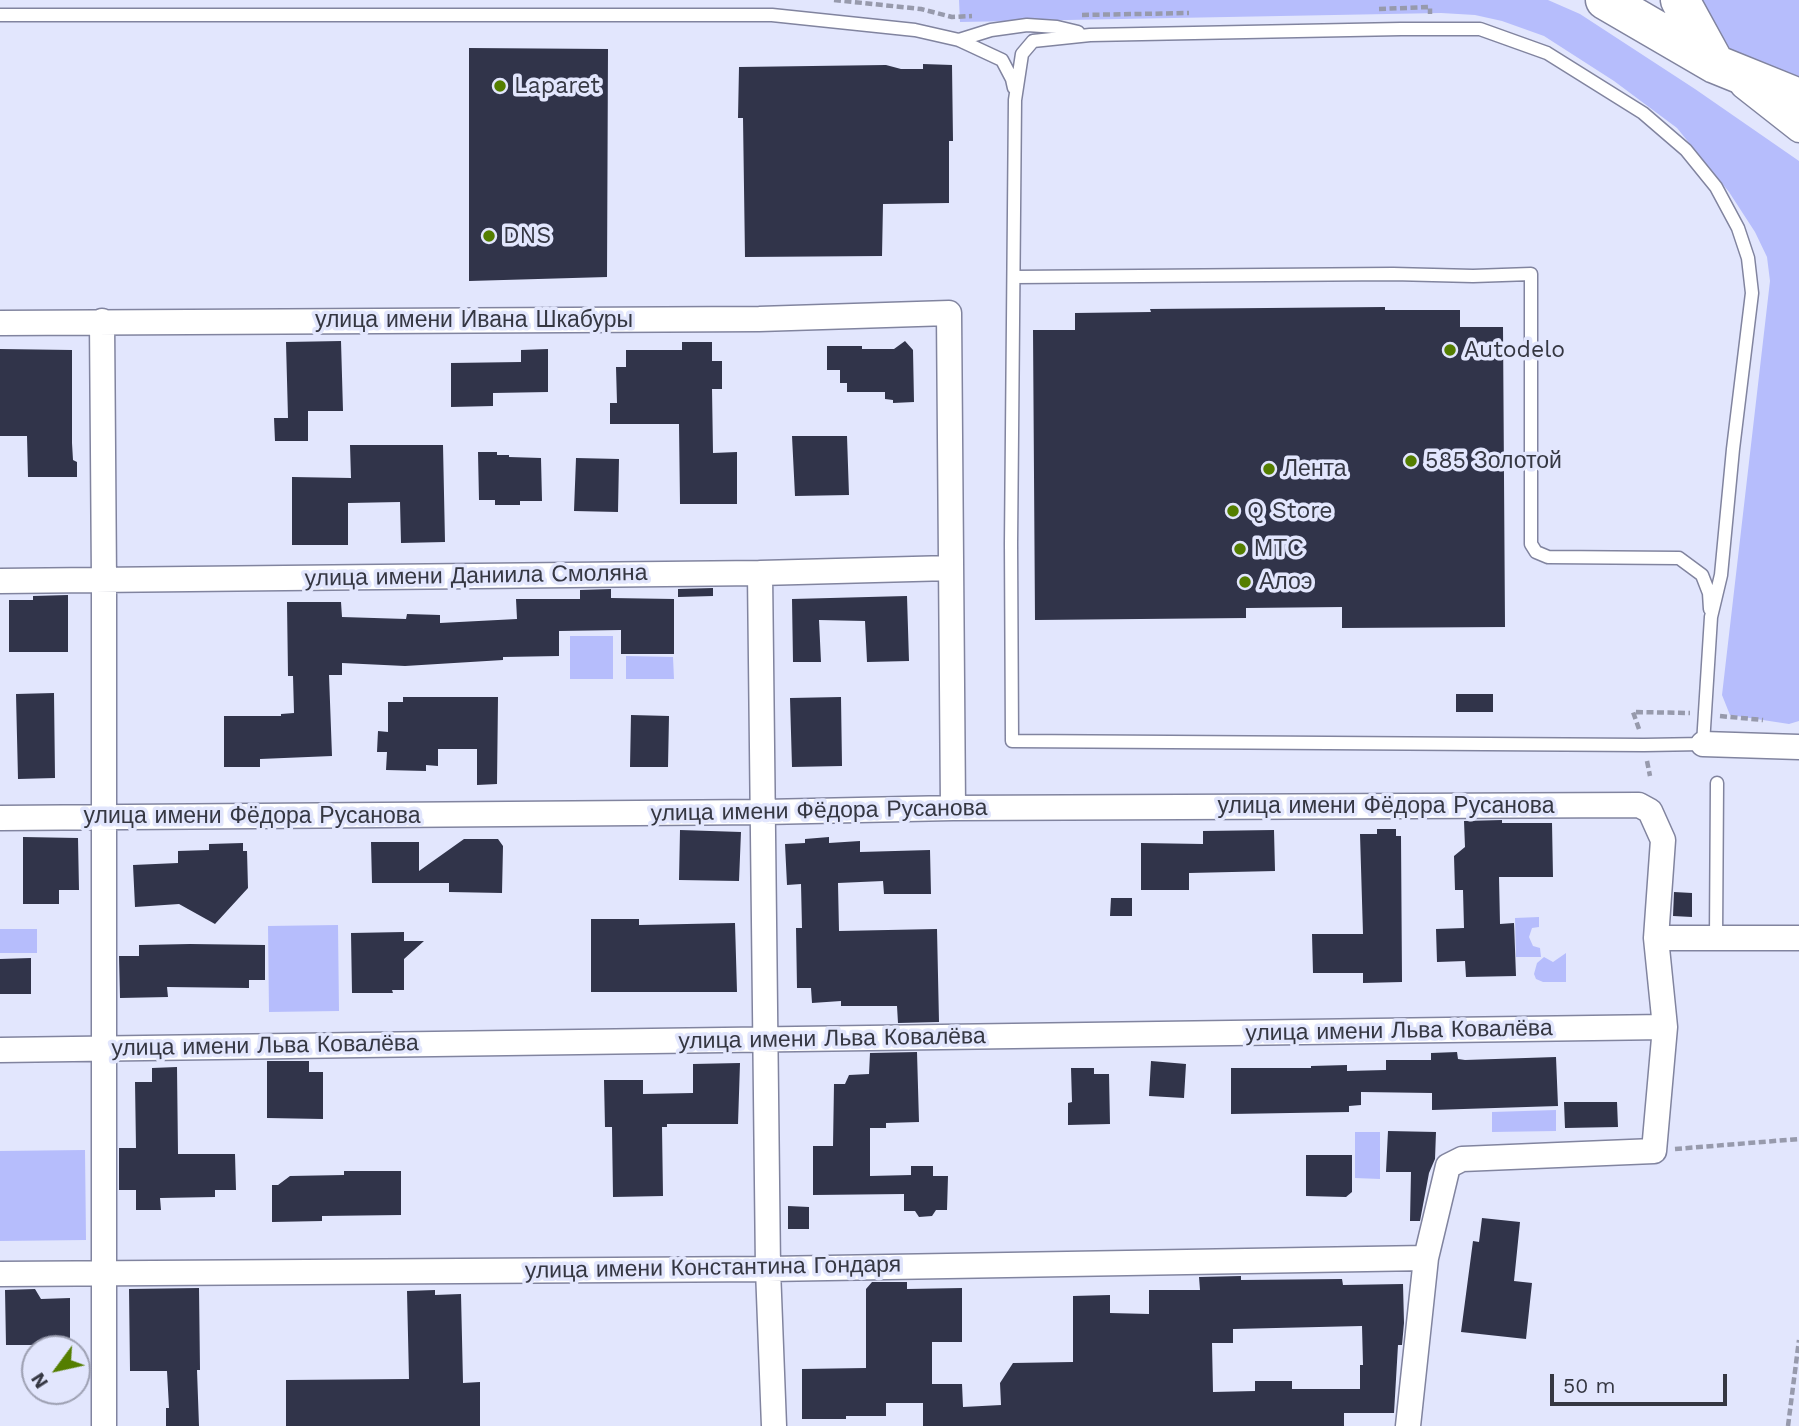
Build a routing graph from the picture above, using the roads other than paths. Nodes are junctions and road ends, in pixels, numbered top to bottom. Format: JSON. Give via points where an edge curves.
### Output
{"nodes":[{"id":1,"x":1605,"y":0,"type":"edge"},
{"id":2,"x":1680,"y":0,"type":"edge"},
{"id":3,"x":0,"y":15,"type":"edge"},
{"id":4,"x":1090,"y":35,"type":"junction"},
{"id":5,"x":959,"y":40,"type":"junction"},
{"id":6,"x":1715,"y":64,"type":"junction"},
{"id":7,"x":1799,"y":98,"type":"edge"},
{"id":8,"x":1015,"y":100,"type":"junction"},
{"id":9,"x":1799,"y":130,"type":"edge"},
{"id":10,"x":1015,"y":276,"type":"junction"},
{"id":11,"x":102,"y":321,"type":"junction"},
{"id":12,"x":0,"y":323,"type":"edge"},
{"id":13,"x":951,"y":568,"type":"junction"},
{"id":14,"x":760,"y":573,"type":"junction"},
{"id":15,"x":0,"y":581,"type":"edge"},
{"id":16,"x":104,"y":581,"type":"junction"},
{"id":17,"x":1711,"y":617,"type":"junction"},
{"id":18,"x":1703,"y":744,"type":"junction"},
{"id":19,"x":1799,"y":747,"type":"edge"},
{"id":20,"x":1717,"y":783,"type":"dead end"},
{"id":21,"x":953,"y":808,"type":"junction"},
{"id":22,"x":764,"y":812,"type":"junction"},
{"id":23,"x":104,"y":817,"type":"junction"},
{"id":24,"x":0,"y":818,"type":"edge"},
{"id":25,"x":1656,"y":938,"type":"junction"},
{"id":26,"x":1716,"y":938,"type":"junction"},
{"id":27,"x":1799,"y":938,"type":"edge"},
{"id":28,"x":1665,"y":1027,"type":"junction"},
{"id":29,"x":766,"y":1040,"type":"junction"},
{"id":30,"x":104,"y":1049,"type":"junction"},
{"id":31,"x":0,"y":1050,"type":"edge"},
{"id":32,"x":1426,"y":1258,"type":"junction"},
{"id":33,"x":768,"y":1269,"type":"junction"},
{"id":34,"x":104,"y":1273,"type":"junction"},
{"id":35,"x":0,"y":1274,"type":"edge"},
{"id":36,"x":104,"y":1426,"type":"edge"},
{"id":37,"x":774,"y":1426,"type":"edge"},
{"id":38,"x":1408,"y":1426,"type":"edge"}],
"edges":[{"from":1,"to":6,"type":"highway"},
{"from":2,"to":6,"type":"highway"},
{"from":3,"to":5,"type":"lane","via":[[772,15],[915,30]]},
{"from":4,"to":5,"type":"lane","via":[[1027,25]]},
{"from":4,"to":8,"type":"lane","via":[[1033,41],[1022,54]]},
{"from":4,"to":17,"type":"lane","via":[[1480,29],[1547,53],[1643,113],[1686,150],[1716,187],[1738,228],[1751,270],[1721,575]]},
{"from":5,"to":8,"type":"lane","via":[[1002,60],[1012,79]]},
{"from":6,"to":7,"type":"highway"},
{"from":6,"to":9,"type":"street"},
{"from":8,"to":10,"type":"lane"},
{"from":10,"to":17,"type":"lane","via":[[1531,274],[1531,544],[1548,557],[1679,558],[1706,581]]},
{"from":10,"to":18,"type":"lane","via":[[1012,741]]},
{"from":11,"to":12,"type":"street","name":"улица имени Ивана Шкабуры"},
{"from":11,"to":13,"type":"street","name":"улица имени Ивана Шкабуры","via":[[759,319],[949,313]]},
{"from":11,"to":16,"type":"street"},
{"from":13,"to":14,"type":"street","name":"улица имени Даниила Смоляна"},
{"from":13,"to":21,"type":"street"},
{"from":14,"to":16,"type":"street","name":"улица имени Даниила Смоляна"},
{"from":14,"to":22,"type":"street"},
{"from":15,"to":16,"type":"street","name":"улица имени Даниила Смоляна"},
{"from":16,"to":23,"type":"street"},
{"from":17,"to":18,"type":"lane"},
{"from":18,"to":19,"type":"street"},
{"from":20,"to":26,"type":"lane"},
{"from":21,"to":22,"type":"street","name":"улица имени Фёдора Русанова"},
{"from":21,"to":25,"type":"street","name":"улица имени Фёдора Русанова","via":[[1639,805],[1650,811],[1663,840]]},
{"from":22,"to":23,"type":"street","name":"улица имени Фёдора Русанова"},
{"from":22,"to":29,"type":"street"},
{"from":23,"to":24,"type":"street","name":"улица имени Фёдора Русанова"},
{"from":23,"to":30,"type":"street"},
{"from":25,"to":26,"type":"street"},
{"from":25,"to":28,"type":"street"},
{"from":26,"to":27,"type":"street"},
{"from":28,"to":29,"type":"street","name":"улица имени Льва Ковалёва"},
{"from":28,"to":32,"type":"street","via":[[1654,1151],[1462,1160],[1448,1166]]},
{"from":29,"to":30,"type":"street","name":"улица имени Льва Ковалёва"},
{"from":29,"to":33,"type":"street"},
{"from":30,"to":31,"type":"street","name":"улица имени Льва Ковалёва"},
{"from":30,"to":34,"type":"street"},
{"from":32,"to":33,"type":"street","name":"улица имени Константина Гондаря"},
{"from":32,"to":38,"type":"street"},
{"from":33,"to":34,"type":"street","name":"улица имени Константина Гондаря"},
{"from":33,"to":37,"type":"street"},
{"from":34,"to":35,"type":"street","name":"улица имени Константина Гондаря"},
{"from":34,"to":36,"type":"street"}]}
